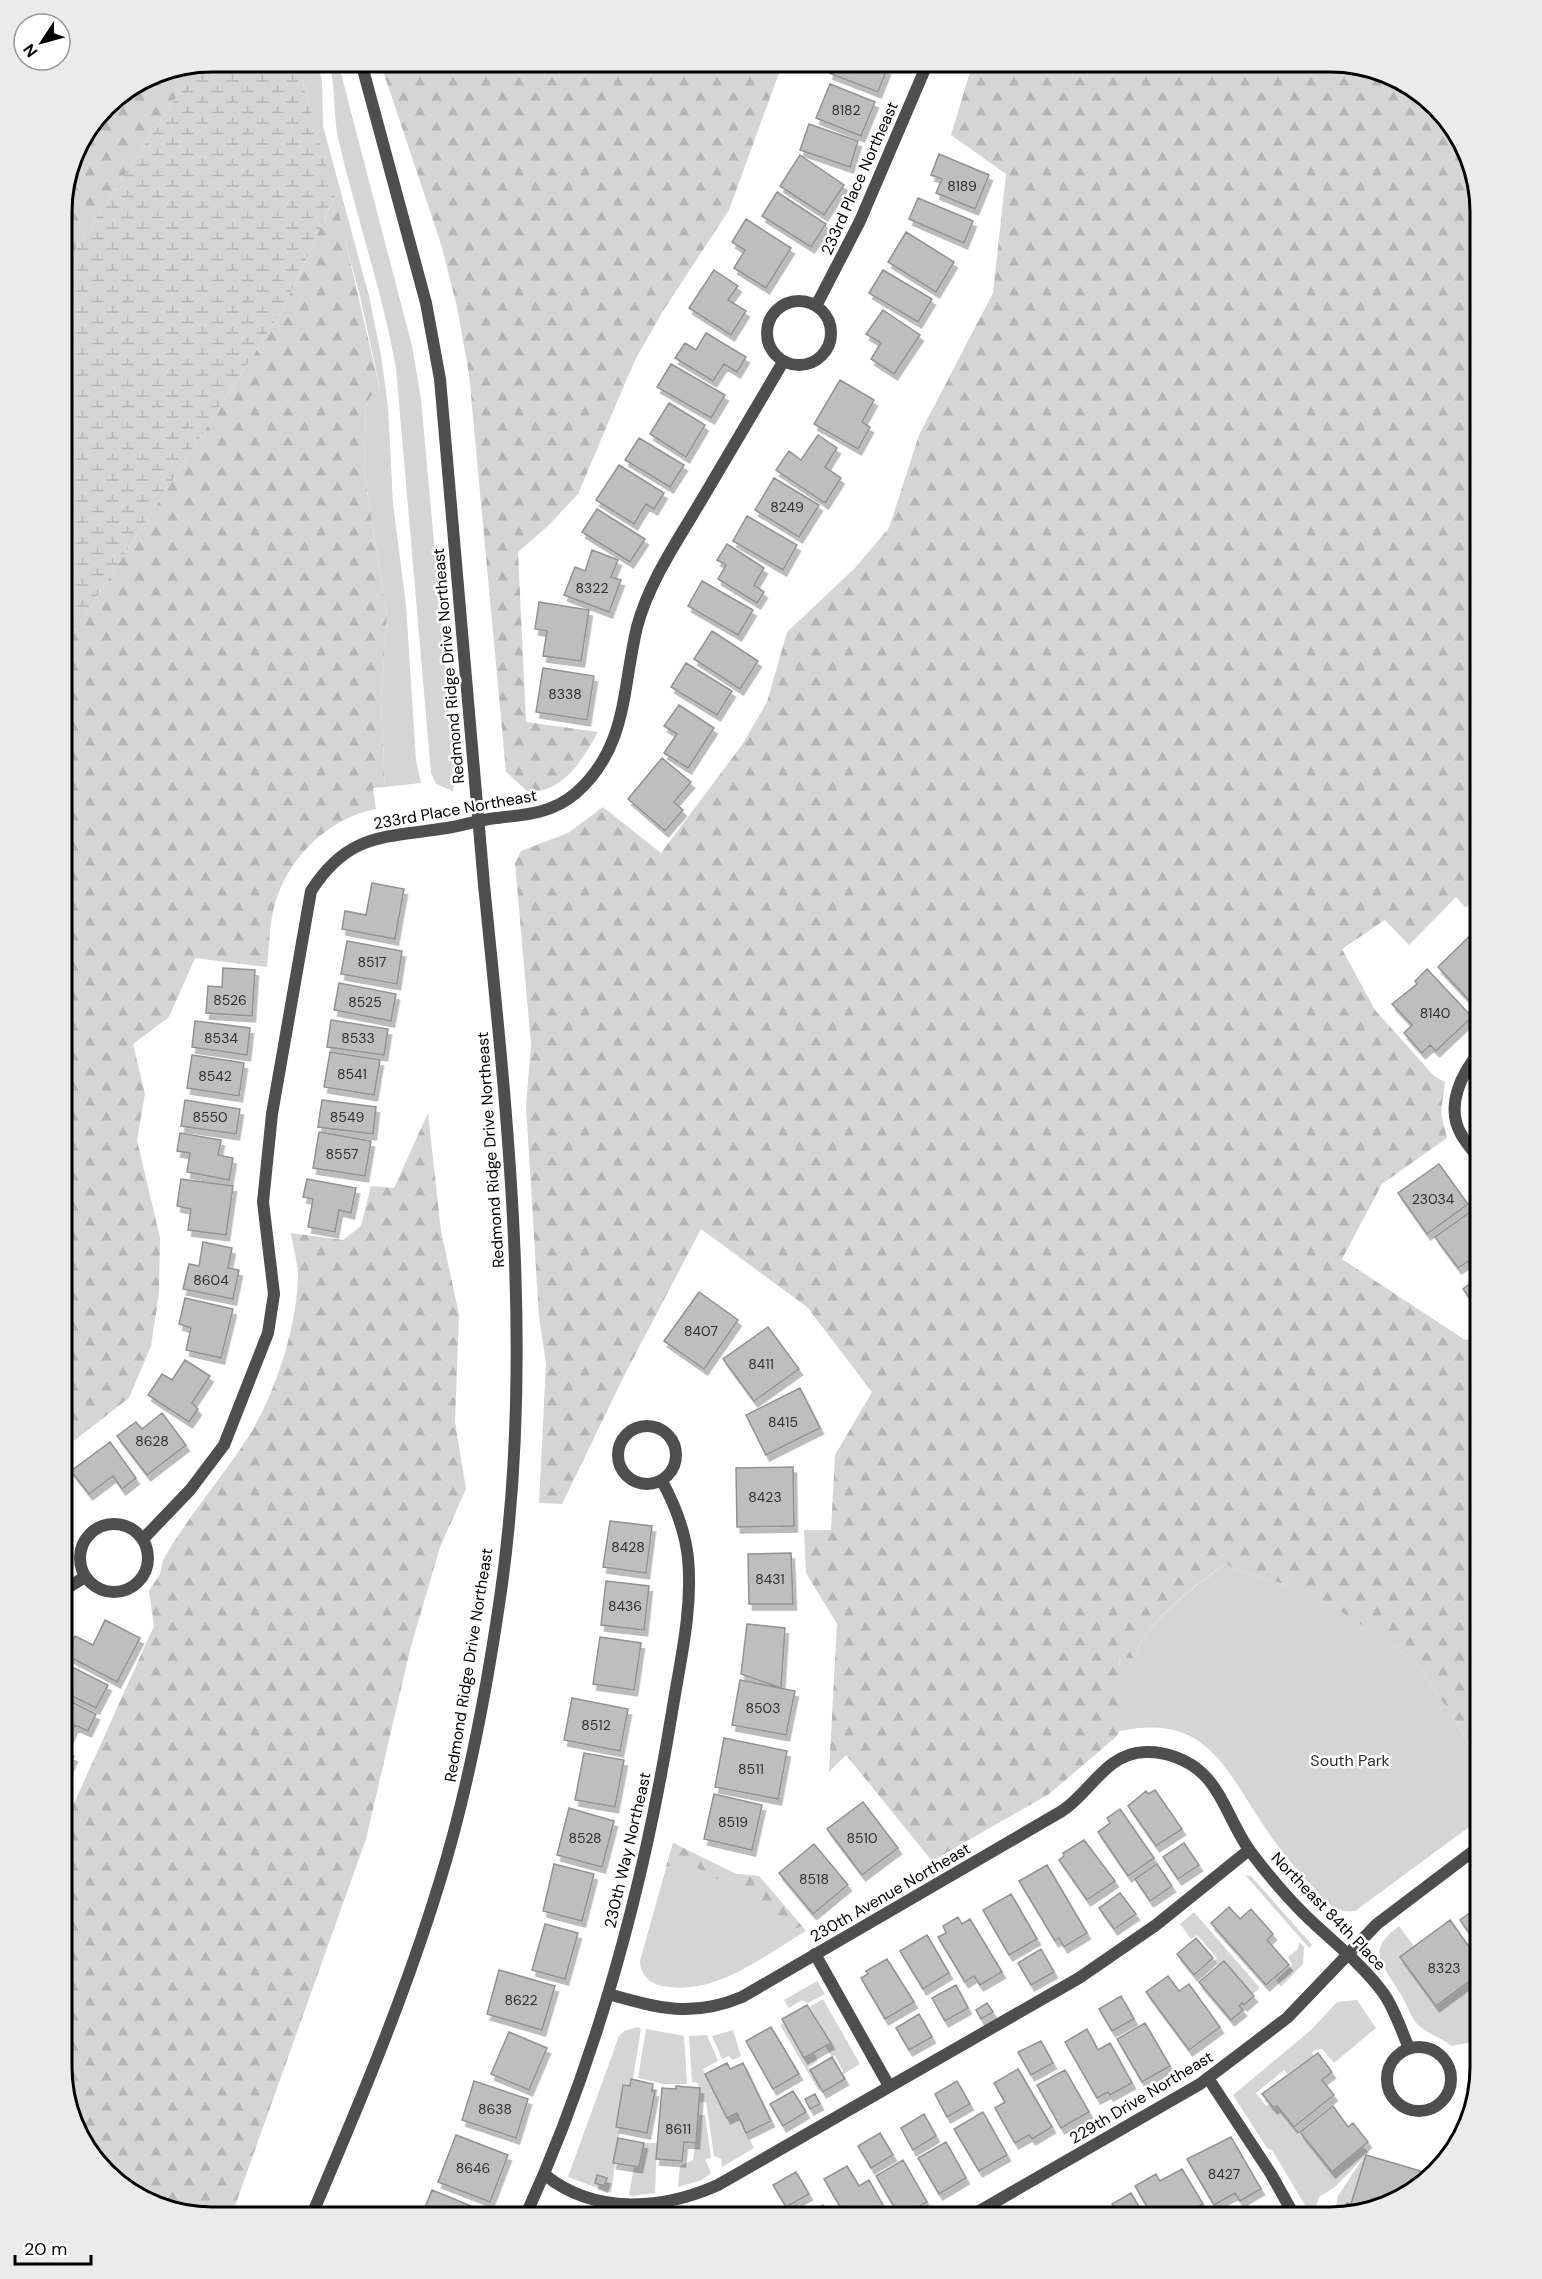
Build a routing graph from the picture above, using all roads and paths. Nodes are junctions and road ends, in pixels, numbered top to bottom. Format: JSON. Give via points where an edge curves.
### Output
{"nodes":[{"id":1,"x":364,"y":72,"type":"edge"},
{"id":2,"x":923,"y":72,"type":"edge"},
{"id":3,"x":816,"y":306,"type":"junction"},
{"id":4,"x":783,"y":362,"type":"junction"},
{"id":5,"x":478,"y":820,"type":"junction"},
{"id":6,"x":1470,"y":1064,"type":"edge"},
{"id":7,"x":1470,"y":1145,"type":"edge"},
{"id":8,"x":662,"y":1481,"type":"junction"},
{"id":9,"x":143,"y":1539,"type":"junction"},
{"id":10,"x":85,"y":1577,"type":"junction"},
{"id":11,"x":72,"y":1585,"type":"edge"},
{"id":12,"x":1169,"y":1755,"type":"joint"},
{"id":13,"x":1249,"y":1850,"type":"junction"},
{"id":14,"x":1470,"y":1854,"type":"edge"},
{"id":15,"x":815,"y":1954,"type":"junction"},
{"id":16,"x":1347,"y":1955,"type":"junction"},
{"id":17,"x":608,"y":1994,"type":"junction"},
{"id":18,"x":1408,"y":2048,"type":"junction"},
{"id":19,"x":1208,"y":2078,"type":"junction"},
{"id":20,"x":889,"y":2086,"type":"junction"},
{"id":21,"x":545,"y":2175,"type":"junction"},
{"id":22,"x":315,"y":2207,"type":"edge"},
{"id":23,"x":530,"y":2207,"type":"edge"},
{"id":24,"x":986,"y":2207,"type":"edge"},
{"id":25,"x":1289,"y":2207,"type":"edge"}],
"edges":[{"from":1,"to":5,"type":"street","name":"Redmond Ridge Drive Northeast","via":[[426,303],[440,379]]},
{"from":2,"to":3,"type":"street","name":"233rd Place Northeast","via":[[860,221]]},
{"from":3,"to":4,"type":"street","via":[[828,317],[831,327],[828,348],[814,363]]},
{"from":3,"to":4,"type":"street","via":[[802,300],[790,301],[772,314],[766,335],[768,346]]},
{"from":4,"to":5,"type":"street","name":"233rd Place Northeast","via":[[670,553],[651,594],[638,626],[620,728],[606,760],[577,792],[556,808]]},
{"from":5,"to":9,"type":"street","name":"233rd Place Northeast","via":[[369,841],[343,853],[323,872],[311,891],[272,1114],[263,1202],[274,1294],[268,1333],[224,1445],[190,1490]]},
{"from":5,"to":22,"type":"street","name":"Redmond Ridge Drive Northeast","via":[[513,1201],[517,1322],[510,1496],[501,1594],[465,1791],[440,1881],[375,2068]]},
{"from":6,"to":7,"type":"street","via":[[1457,1093],[1459,1128]]},
{"from":8,"to":8,"type":"street","via":[[675,1464],[675,1445],[662,1430],[652,1426],[634,1428],[620,1442],[621,1470],[645,1485]]},
{"from":8,"to":17,"type":"street","name":"230th Way Northeast","via":[[677,1513],[688,1558],[686,1630],[664,1764]]},
{"from":9,"to":10,"type":"street","via":[[124,1525],[100,1526],[83,1542],[80,1554]]},
{"from":9,"to":10,"type":"street","via":[[149,1560],[134,1587],[124,1591],[100,1590]]},
{"from":10,"to":11,"type":"street"},
{"from":12,"to":13,"type":"street","name":"Northeast 84th Place","via":[[1204,1775]]},
{"from":12,"to":15,"type":"street","name":"230th Avenue Northeast","via":[[1143,1751],[1115,1762],[1062,1811]]},
{"from":13,"to":16,"type":"street","name":"Northeast 84th Place","via":[[1295,1904]]},
{"from":13,"to":20,"type":"street","via":[[1126,1948]]},
{"from":14,"to":16,"type":"street","name":"229th Drive Northeast","via":[[1377,1924]]},
{"from":15,"to":17,"type":"street","name":"230th Avenue Northeast","via":[[742,1997],[697,2010],[648,2006]]},
{"from":15,"to":20,"type":"street"},
{"from":16,"to":18,"type":"street","name":"Northeast 84th Place","via":[[1386,1996]]},
{"from":16,"to":19,"type":"street","name":"229th Drive Northeast","via":[[1287,2018]]},
{"from":17,"to":21,"type":"street","name":"230th Way Northeast"},
{"from":18,"to":18,"type":"street","via":[[1392,2060],[1386,2079],[1388,2090],[1401,2106],[1410,2110],[1431,2109],[1447,2094],[1450,2084],[1446,2062],[1430,2048]]},
{"from":19,"to":24,"type":"street","name":"229th Drive Northeast"},
{"from":19,"to":25,"type":"street"},
{"from":20,"to":21,"type":"street","via":[[718,2185],[679,2200],[633,2205],[605,2202],[561,2188]]},
{"from":21,"to":23,"type":"street","name":"230th Way Northeast"}]}
